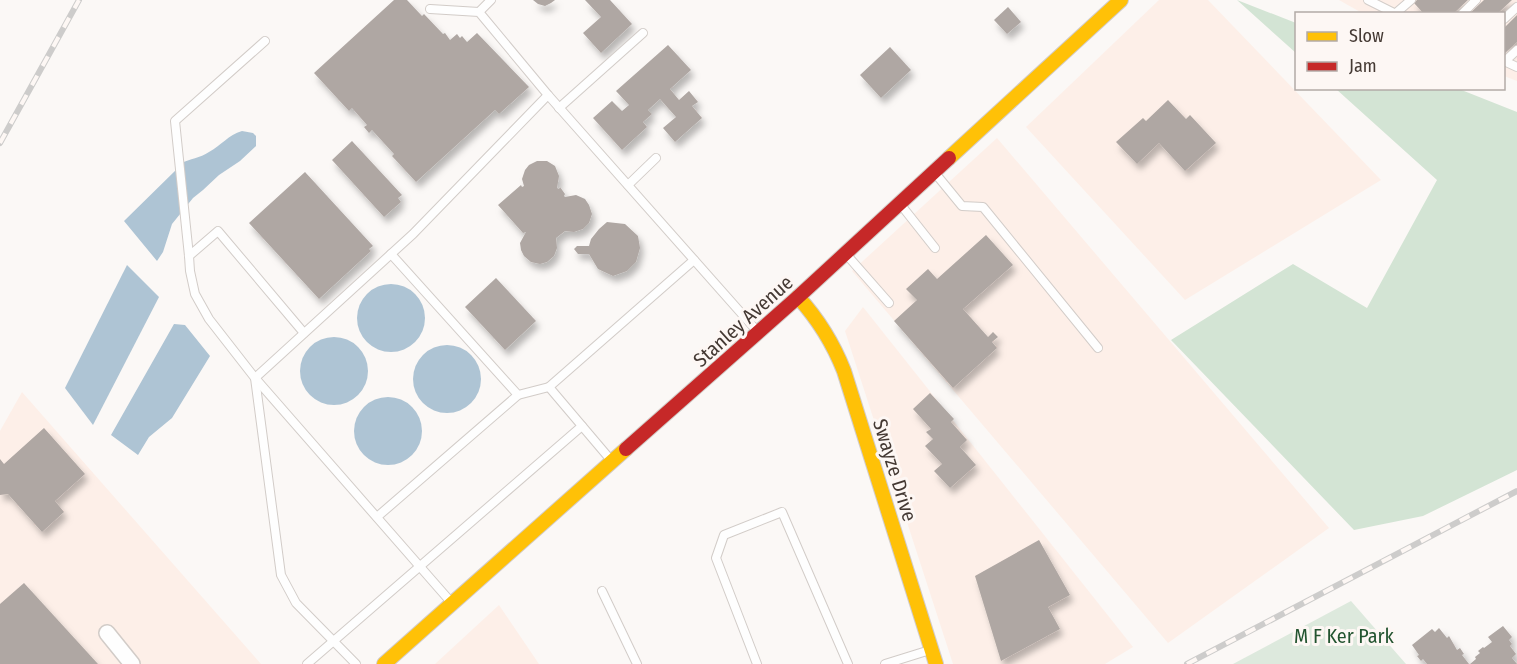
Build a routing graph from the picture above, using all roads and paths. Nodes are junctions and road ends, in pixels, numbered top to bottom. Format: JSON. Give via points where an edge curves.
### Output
{"nodes":[{"id":1,"x":491,"y":0,"type":"edge"},
{"id":2,"x":1121,"y":0,"type":"edge"},
{"id":3,"x":1368,"y":0,"type":"edge"},
{"id":4,"x":1411,"y":0,"type":"edge"},
{"id":5,"x":1476,"y":0,"type":"edge"},
{"id":6,"x":1517,"y":7,"type":"edge"},
{"id":7,"x":430,"y":9,"type":"dead end"},
{"id":8,"x":478,"y":12,"type":"junction"},
{"id":9,"x":1392,"y":12,"type":"edge"},
{"id":10,"x":1398,"y":12,"type":"edge"},
{"id":11,"x":1464,"y":12,"type":"edge"},
{"id":12,"x":1505,"y":17,"type":"edge"},
{"id":13,"x":643,"y":33,"type":"dead end"},
{"id":14,"x":265,"y":41,"type":"dead end"},
{"id":15,"x":1517,"y":50,"type":"edge"},
{"id":16,"x":1505,"y":60,"type":"edge"},
{"id":17,"x":549,"y":95,"type":"junction"},
{"id":18,"x":559,"y":108,"type":"junction"},
{"id":19,"x":656,"y":158,"type":"dead end"},
{"id":20,"x":934,"y":172,"type":"junction"},
{"id":21,"x":628,"y":185,"type":"junction"},
{"id":22,"x":900,"y":204,"type":"junction"},
{"id":23,"x":935,"y":248,"type":"dead end"},
{"id":24,"x":391,"y":254,"type":"junction"},
{"id":25,"x":846,"y":254,"type":"junction"},
{"id":26,"x":189,"y":256,"type":"junction"},
{"id":27,"x":693,"y":260,"type":"junction"},
{"id":28,"x":798,"y":297,"type":"junction"},
{"id":29,"x":889,"y":303,"type":"dead end"},
{"id":30,"x":304,"y":333,"type":"junction"},
{"id":31,"x":758,"y":333,"type":"junction"},
{"id":32,"x":1098,"y":348,"type":"dead end"},
{"id":33,"x":255,"y":378,"type":"junction"},
{"id":34,"x":549,"y":387,"type":"junction"},
{"id":35,"x":518,"y":395,"type":"junction"},
{"id":36,"x":582,"y":426,"type":"junction"},
{"id":37,"x":613,"y":463,"type":"junction"},
{"id":38,"x":377,"y":517,"type":"junction"},
{"id":39,"x":420,"y":566,"type":"junction"},
{"id":40,"x":602,"y":591,"type":"dead end"},
{"id":41,"x":453,"y":604,"type":"junction"},
{"id":42,"x":107,"y":633,"type":"dead end"},
{"id":43,"x":334,"y":641,"type":"junction"},
{"id":44,"x":931,"y":649,"type":"junction"},
{"id":45,"x":132,"y":664,"type":"edge"},
{"id":46,"x":307,"y":664,"type":"edge"},
{"id":47,"x":356,"y":664,"type":"edge"},
{"id":48,"x":384,"y":664,"type":"edge"},
{"id":49,"x":638,"y":664,"type":"edge"},
{"id":50,"x":757,"y":664,"type":"edge"},
{"id":51,"x":848,"y":664,"type":"edge"},
{"id":52,"x":885,"y":664,"type":"edge"},
{"id":53,"x":936,"y":664,"type":"edge"}],
"edges":[{"from":1,"to":8,"type":"lane"},
{"from":2,"to":20,"type":"main road","name":"Stanley Avenue"},
{"from":3,"to":9,"type":"lane"},
{"from":4,"to":10,"type":"lane"},
{"from":5,"to":11,"type":"lane"},
{"from":6,"to":12,"type":"lane"},
{"from":7,"to":8,"type":"lane"},
{"from":8,"to":17,"type":"lane"},
{"from":13,"to":18,"type":"lane"},
{"from":14,"to":26,"type":"lane","via":[[175,121]]},
{"from":15,"to":16,"type":"lane"},
{"from":17,"to":18,"type":"lane"},
{"from":17,"to":24,"type":"lane"},
{"from":18,"to":21,"type":"lane"},
{"from":19,"to":21,"type":"lane"},
{"from":20,"to":22,"type":"main road","name":"Stanley Avenue"},
{"from":20,"to":32,"type":"lane","via":[[962,206],[983,207]]},
{"from":21,"to":27,"type":"lane"},
{"from":22,"to":23,"type":"lane"},
{"from":22,"to":25,"type":"main road","name":"Stanley Avenue"},
{"from":24,"to":30,"type":"lane"},
{"from":24,"to":35,"type":"lane"},
{"from":25,"to":28,"type":"main road","name":"Stanley Avenue"},
{"from":25,"to":29,"type":"lane"},
{"from":26,"to":30,"type":"lane","via":[[218,231]]},
{"from":26,"to":33,"type":"lane","via":[[195,294],[209,319]]},
{"from":27,"to":31,"type":"lane"},
{"from":27,"to":34,"type":"lane"},
{"from":28,"to":31,"type":"main road","name":"Stanley Avenue"},
{"from":28,"to":44,"type":"main road","name":"Swayze Drive","via":[[822,326],[844,371]]},
{"from":30,"to":33,"type":"lane"},
{"from":31,"to":37,"type":"main road","name":"Stanley Avenue"},
{"from":33,"to":38,"type":"lane"},
{"from":33,"to":43,"type":"lane","via":[[281,575],[296,603]]},
{"from":34,"to":35,"type":"lane"},
{"from":34,"to":36,"type":"lane"},
{"from":35,"to":38,"type":"lane"},
{"from":36,"to":37,"type":"lane"},
{"from":36,"to":39,"type":"lane"},
{"from":37,"to":41,"type":"main road","name":"Stanley Avenue"},
{"from":38,"to":39,"type":"lane"},
{"from":39,"to":41,"type":"lane"},
{"from":39,"to":43,"type":"lane"},
{"from":40,"to":49,"type":"lane"},
{"from":41,"to":48,"type":"main road","name":"Stanley Avenue"},
{"from":42,"to":45,"type":"street"},
{"from":43,"to":46,"type":"lane"},
{"from":43,"to":47,"type":"lane"},
{"from":44,"to":52,"type":"lane"},
{"from":44,"to":53,"type":"main road","name":"Swayze Drive"},
{"from":50,"to":51,"type":"lane","via":[[716,558],[724,535],[782,512]]}]}
